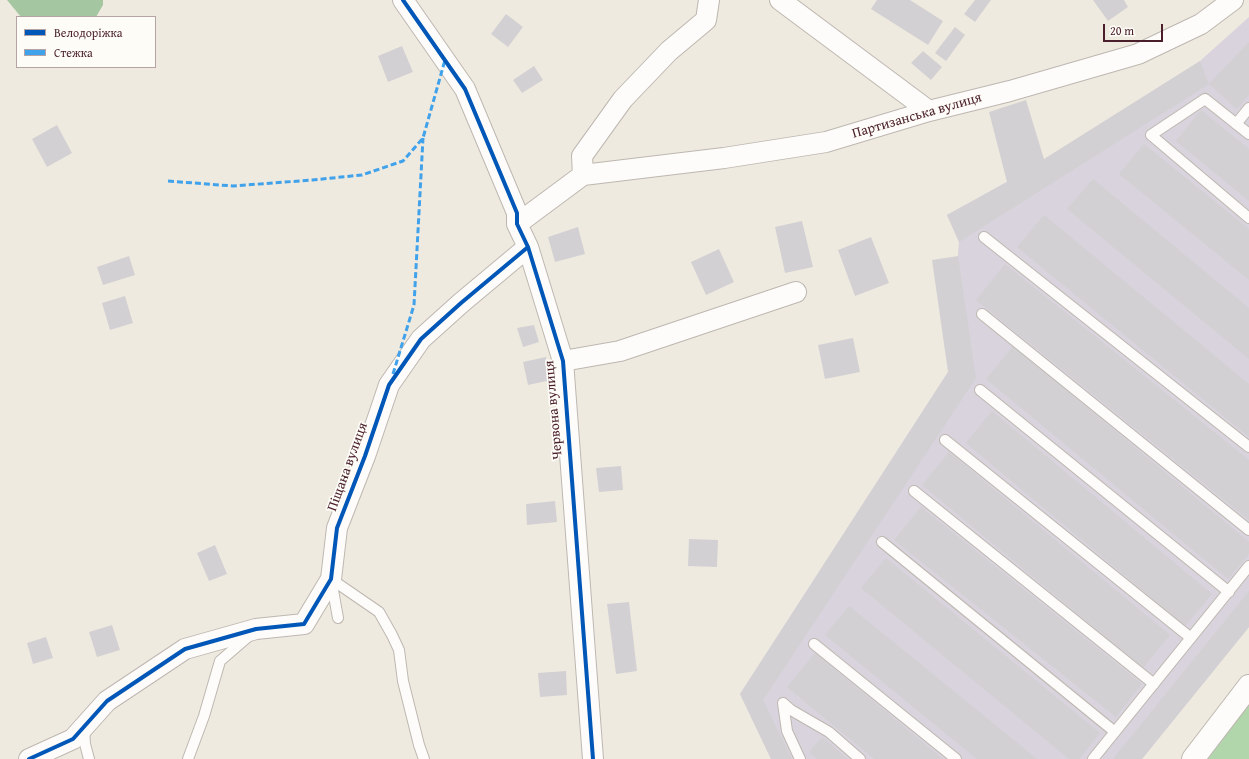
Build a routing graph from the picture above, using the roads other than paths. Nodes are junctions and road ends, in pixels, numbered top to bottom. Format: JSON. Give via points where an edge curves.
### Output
{"nodes":[{"id":1,"x":403,"y":0,"type":"edge"},
{"id":2,"x":709,"y":0,"type":"edge"},
{"id":3,"x":780,"y":0,"type":"edge"},
{"id":4,"x":1234,"y":0,"type":"edge"},
{"id":5,"x":1249,"y":108,"type":"edge"},
{"id":6,"x":929,"y":111,"type":"junction"},
{"id":7,"x":1236,"y":124,"type":"junction"},
{"id":8,"x":1249,"y":134,"type":"edge"},
{"id":9,"x":583,"y":175,"type":"junction"},
{"id":10,"x":1249,"y":218,"type":"edge"},
{"id":11,"x":517,"y":224,"type":"junction"},
{"id":12,"x":984,"y":237,"type":"dead end"},
{"id":13,"x":528,"y":247,"type":"junction"},
{"id":14,"x":796,"y":292,"type":"dead end"},
{"id":15,"x":982,"y":314,"type":"dead end"},
{"id":16,"x":563,"y":361,"type":"junction"},
{"id":17,"x":980,"y":390,"type":"dead end"},
{"id":18,"x":945,"y":440,"type":"dead end"},
{"id":19,"x":1249,"y":448,"type":"edge"},
{"id":20,"x":914,"y":491,"type":"dead end"},
{"id":21,"x":1249,"y":530,"type":"edge"},
{"id":22,"x":882,"y":542,"type":"dead end"},
{"id":23,"x":1249,"y":566,"type":"edge"},
{"id":24,"x":331,"y":579,"type":"junction"},
{"id":25,"x":1229,"y":592,"type":"junction"},
{"id":26,"x":338,"y":618,"type":"dead end"},
{"id":27,"x":256,"y":629,"type":"junction"},
{"id":28,"x":1191,"y":638,"type":"junction"},
{"id":29,"x":814,"y":644,"type":"dead end"},
{"id":30,"x":1154,"y":684,"type":"junction"},
{"id":31,"x":1249,"y":686,"type":"edge"},
{"id":32,"x":84,"y":726,"type":"junction"},
{"id":33,"x":1115,"y":732,"type":"junction"},
{"id":34,"x":29,"y":759,"type":"edge"},
{"id":35,"x":89,"y":759,"type":"edge"},
{"id":36,"x":188,"y":759,"type":"edge"},
{"id":37,"x":424,"y":759,"type":"edge"},
{"id":38,"x":593,"y":759,"type":"edge"},
{"id":39,"x":800,"y":759,"type":"edge"},
{"id":40,"x":860,"y":759,"type":"edge"},
{"id":41,"x":956,"y":759,"type":"edge"},
{"id":42,"x":1093,"y":759,"type":"edge"},
{"id":43,"x":1194,"y":759,"type":"edge"}],
"edges":[{"from":1,"to":11,"type":"street","name":"Червона вулиця","via":[[465,89],[517,213]]},
{"from":2,"to":9,"type":"street","via":[[706,20],[669,51],[622,98],[582,156]]},
{"from":3,"to":6,"type":"street"},
{"from":4,"to":6,"type":"street","name":"Партизанська вулиця","via":[[1202,24],[1138,54],[1010,91]]},
{"from":5,"to":7,"type":"lane"},
{"from":6,"to":9,"type":"street","name":"Партизанська вулиця","via":[[826,142],[724,158]]},
{"from":7,"to":8,"type":"lane"},
{"from":7,"to":10,"type":"lane","via":[[1205,98],[1151,135]]},
{"from":9,"to":11,"type":"street"},
{"from":11,"to":13,"type":"street","name":"Червона вулиця"},
{"from":12,"to":19,"type":"lane"},
{"from":13,"to":16,"type":"street","name":"Червона вулиця"},
{"from":13,"to":24,"type":"street","name":"Піщана вулиця","via":[[421,339],[389,385],[338,528]]},
{"from":14,"to":16,"type":"street","via":[[620,351]]},
{"from":15,"to":21,"type":"lane"},
{"from":16,"to":38,"type":"street","name":"Червона вулиця"},
{"from":17,"to":25,"type":"lane"},
{"from":18,"to":28,"type":"lane"},
{"from":20,"to":30,"type":"lane"},
{"from":22,"to":33,"type":"lane"},
{"from":23,"to":25,"type":"lane"},
{"from":24,"to":26,"type":"lane"},
{"from":24,"to":27,"type":"street","name":"Піщана вулиця","via":[[304,624]]},
{"from":24,"to":37,"type":"lane","via":[[379,612],[392,635],[399,650],[403,681]]},
{"from":25,"to":28,"type":"lane"},
{"from":27,"to":32,"type":"street","name":"Піщана вулиця","via":[[185,649],[107,701]]},
{"from":27,"to":36,"type":"lane","via":[[220,661]]},
{"from":28,"to":30,"type":"lane"},
{"from":29,"to":41,"type":"lane"},
{"from":30,"to":33,"type":"lane"},
{"from":31,"to":43,"type":"street"},
{"from":32,"to":34,"type":"street","name":"Піщана вулиця","via":[[73,739]]},
{"from":32,"to":35,"type":"lane"},
{"from":33,"to":42,"type":"lane"},
{"from":39,"to":40,"type":"lane","via":[[787,731],[783,703],[828,732]]}]}
